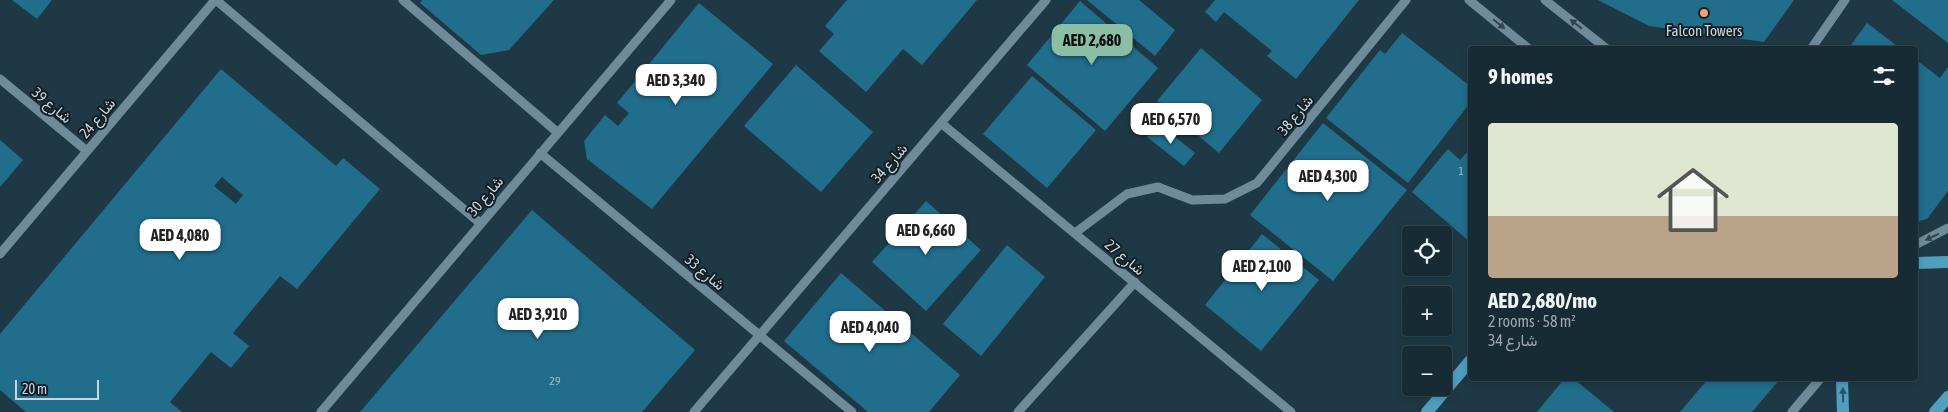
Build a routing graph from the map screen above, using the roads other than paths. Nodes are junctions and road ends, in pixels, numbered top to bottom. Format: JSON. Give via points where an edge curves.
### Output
{"nodes":[{"id":1,"x":215,"y":0,"type":"edge"},
{"id":2,"x":403,"y":0,"type":"edge"},
{"id":3,"x":671,"y":0,"type":"edge"},
{"id":4,"x":1046,"y":0,"type":"edge"},
{"id":5,"x":1406,"y":0,"type":"edge"},
{"id":6,"x":1469,"y":0,"type":"edge"},
{"id":7,"x":1546,"y":0,"type":"edge"},
{"id":8,"x":1845,"y":0,"type":"edge"},
{"id":9,"x":1525,"y":46,"type":"edge"},
{"id":10,"x":1603,"y":46,"type":"edge"},
{"id":11,"x":1813,"y":46,"type":"edge"},
{"id":12,"x":0,"y":80,"type":"edge"},
{"id":13,"x":941,"y":123,"type":"junction"},
{"id":14,"x":557,"y":132,"type":"junction"},
{"id":15,"x":87,"y":151,"type":"junction"},
{"id":16,"x":540,"y":152,"type":"junction"},
{"id":17,"x":480,"y":223,"type":"junction"},
{"id":18,"x":1948,"y":228,"type":"edge"},
{"id":19,"x":1075,"y":233,"type":"junction"},
{"id":20,"x":1918,"y":243,"type":"edge"},
{"id":21,"x":0,"y":254,"type":"edge"},
{"id":22,"x":1948,"y":262,"type":"edge"},
{"id":23,"x":1918,"y":263,"type":"edge"},
{"id":24,"x":1134,"y":282,"type":"junction"},
{"id":25,"x":760,"y":335,"type":"junction"},
{"id":26,"x":1468,"y":364,"type":"edge"},
{"id":27,"x":1468,"y":377,"type":"edge"},
{"id":28,"x":1818,"y":381,"type":"edge"},
{"id":29,"x":1842,"y":381,"type":"edge"},
{"id":30,"x":1452,"y":383,"type":"edge"},
{"id":31,"x":1452,"y":386,"type":"edge"},
{"id":32,"x":1441,"y":396,"type":"edge"},
{"id":33,"x":1948,"y":397,"type":"edge"},
{"id":34,"x":321,"y":412,"type":"edge"},
{"id":35,"x":694,"y":412,"type":"edge"},
{"id":36,"x":852,"y":412,"type":"edge"},
{"id":37,"x":1018,"y":412,"type":"edge"},
{"id":38,"x":1291,"y":412,"type":"edge"},
{"id":39,"x":1427,"y":412,"type":"edge"},
{"id":40,"x":1792,"y":412,"type":"edge"},
{"id":41,"x":1843,"y":412,"type":"edge"},
{"id":42,"x":1935,"y":412,"type":"edge"}],
"edges":[{"from":1,"to":15,"type":"street","name":"شارع 24"},
{"from":1,"to":17,"type":"street"},
{"from":2,"to":14,"type":"street"},
{"from":3,"to":14,"type":"street","name":"شارع 30"},
{"from":4,"to":13,"type":"street","name":"شارع 34"},
{"from":5,"to":19,"type":"street","name":"شارع 38","via":[[1257,183],[1225,199],[1192,200],[1158,188],[1127,194]]},
{"from":6,"to":9,"type":"street","one_way":true},
{"from":10,"to":7,"type":"street","one_way":true},
{"from":8,"to":11,"type":"street"},
{"from":12,"to":15,"type":"street","name":"شارع 39"},
{"from":13,"to":19,"type":"street","name":"شارع 27"},
{"from":13,"to":25,"type":"street","name":"شارع 34"},
{"from":14,"to":16,"type":"street","name":"شارع 30"},
{"from":15,"to":21,"type":"street","name":"شارع 24"},
{"from":16,"to":17,"type":"street","name":"شارع 30"},
{"from":16,"to":25,"type":"street","name":"شارع 33"},
{"from":17,"to":34,"type":"street","name":"شارع 30"},
{"from":18,"to":20,"type":"street","one_way":true},
{"from":19,"to":24,"type":"street","name":"شارع 27"},
{"from":22,"to":23,"type":"main road"},
{"from":24,"to":37,"type":"street"},
{"from":24,"to":38,"type":"street","name":"شارع 27"},
{"from":25,"to":35,"type":"street","name":"شارع 34"},
{"from":25,"to":36,"type":"street","name":"شارع 33"},
{"from":26,"to":30,"type":"main road"},
{"from":27,"to":31,"type":"main road"},
{"from":28,"to":40,"type":"street"},
{"from":41,"to":29,"type":"main road","one_way":true},
{"from":32,"to":39,"type":"main road"},
{"from":33,"to":42,"type":"main road"}]}
